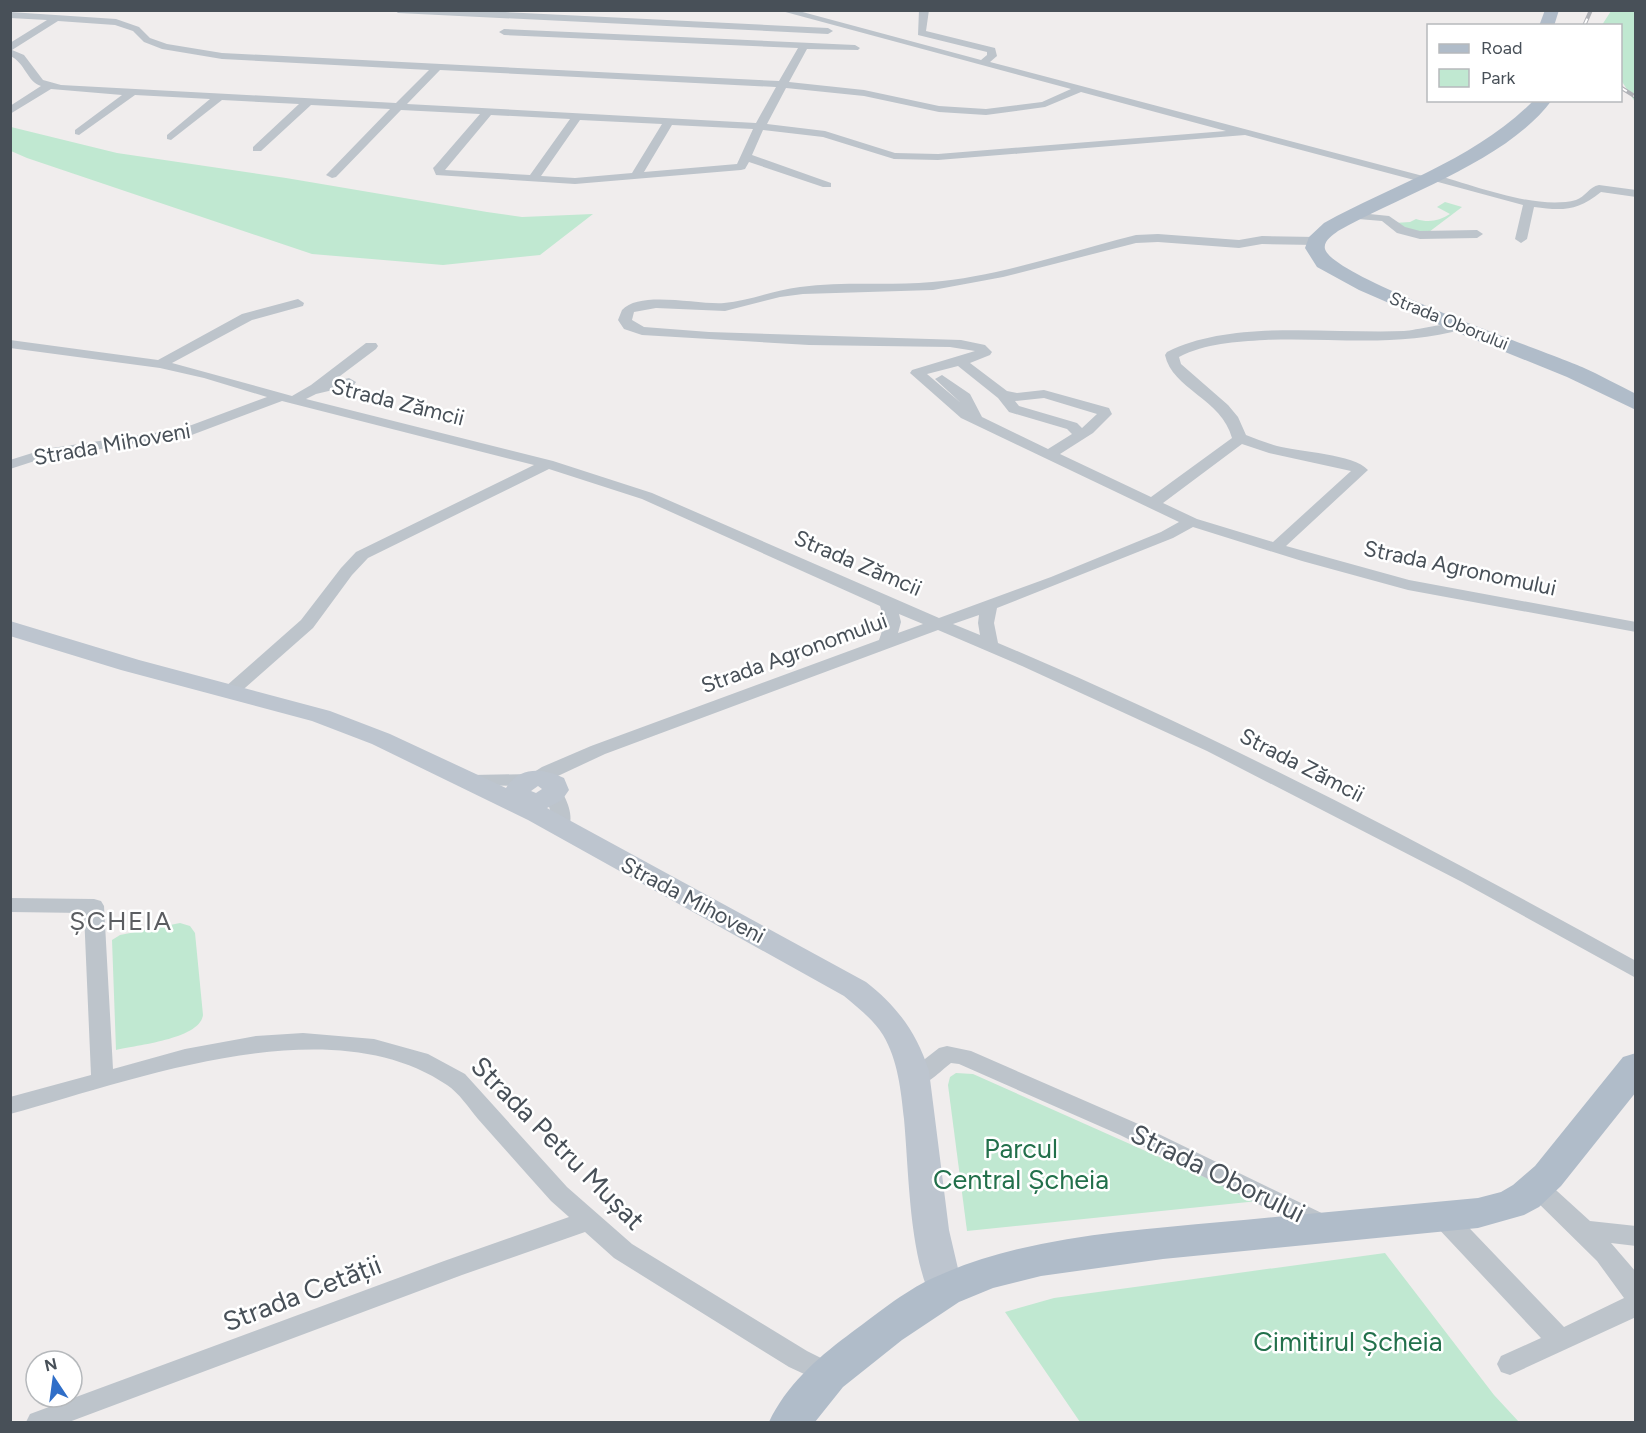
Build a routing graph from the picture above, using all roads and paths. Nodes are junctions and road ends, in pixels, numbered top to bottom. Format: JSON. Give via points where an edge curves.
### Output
{"nodes":[{"id":1,"x":398,"y":10,"type":"edge"},
{"id":2,"x":782,"y":10,"type":"edge"},
{"id":3,"x":924,"y":10,"type":"edge"},
{"id":4,"x":454,"y":12,"type":"edge"},
{"id":5,"x":10,"y":15,"type":"edge"},
{"id":6,"x":58,"y":17,"type":"junction"},
{"id":7,"x":504,"y":32,"type":"dead end"},
{"id":8,"x":865,"y":33,"type":"junction"},
{"id":9,"x":804,"y":46,"type":"junction"},
{"id":10,"x":10,"y":48,"type":"edge"},
{"id":11,"x":855,"y":48,"type":"dead end"},
{"id":12,"x":10,"y":53,"type":"edge"},
{"id":13,"x":981,"y":64,"type":"junction"},
{"id":14,"x":437,"y":67,"type":"junction"},
{"id":15,"x":782,"y":85,"type":"junction"},
{"id":16,"x":48,"y":86,"type":"junction"},
{"id":17,"x":1080,"y":89,"type":"junction"},
{"id":18,"x":131,"y":93,"type":"junction"},
{"id":19,"x":218,"y":98,"type":"junction"},
{"id":20,"x":308,"y":102,"type":"junction"},
{"id":21,"x":1540,"y":105,"type":"edge"},
{"id":22,"x":399,"y":107,"type":"junction"},
{"id":23,"x":10,"y":111,"type":"edge"},
{"id":24,"x":488,"y":112,"type":"junction"},
{"id":25,"x":577,"y":117,"type":"junction"},
{"id":26,"x":669,"y":122,"type":"junction"},
{"id":27,"x":760,"y":126,"type":"junction"},
{"id":28,"x":79,"y":132,"type":"dead end"},
{"id":29,"x":1248,"y":132,"type":"junction"},
{"id":30,"x":171,"y":137,"type":"dead end"},
{"id":31,"x":257,"y":149,"type":"dead end"},
{"id":32,"x":746,"y":157,"type":"junction"},
{"id":33,"x":332,"y":175,"type":"dead end"},
{"id":34,"x":636,"y":176,"type":"junction"},
{"id":35,"x":1425,"y":178,"type":"junction"},
{"id":36,"x":533,"y":179,"type":"junction"},
{"id":37,"x":827,"y":185,"type":"dead end"},
{"id":38,"x":1635,"y":194,"type":"edge"},
{"id":39,"x":1528,"y":202,"type":"junction"},
{"id":40,"x":1350,"y":216,"type":"junction"},
{"id":41,"x":1477,"y":234,"type":"dead end"},
{"id":42,"x":1521,"y":239,"type":"dead end"},
{"id":43,"x":1316,"y":241,"type":"junction"},
{"id":44,"x":298,"y":303,"type":"dead end"},
{"id":45,"x":1458,"y":326,"type":"junction"},
{"id":46,"x":371,"y":345,"type":"dead end"},
{"id":47,"x":13,"y":346,"type":"edge"},
{"id":48,"x":961,"y":362,"type":"junction"},
{"id":49,"x":160,"y":364,"type":"junction"},
{"id":50,"x":349,"y":382,"type":"dead end"},
{"id":51,"x":311,"y":391,"type":"junction"},
{"id":52,"x":1004,"y":395,"type":"junction"},
{"id":53,"x":287,"y":399,"type":"junction"},
{"id":54,"x":1635,"y":403,"type":"edge"},
{"id":55,"x":1080,"y":434,"type":"junction"},
{"id":56,"x":1239,"y":438,"type":"junction"},
{"id":57,"x":1048,"y":455,"type":"junction"},
{"id":58,"x":548,"y":464,"type":"junction"},
{"id":59,"x":10,"y":465,"type":"edge"},
{"id":60,"x":1151,"y":504,"type":"junction"},
{"id":61,"x":1191,"y":522,"type":"junction"},
{"id":62,"x":1276,"y":548,"type":"junction"},
{"id":63,"x":888,"y":603,"type":"junction"},
{"id":64,"x":989,"y":606,"type":"junction"},
{"id":65,"x":940,"y":624,"type":"junction"},
{"id":66,"x":1635,"y":627,"type":"edge"},
{"id":67,"x":10,"y":628,"type":"edge"},
{"id":68,"x":903,"y":639,"type":"junction"},
{"id":69,"x":986,"y":643,"type":"junction"},
{"id":70,"x":885,"y":644,"type":"junction"},
{"id":71,"x":231,"y":691,"type":"junction"},
{"id":72,"x":536,"y":792,"type":"junction"},
{"id":73,"x":561,"y":827,"type":"junction"},
{"id":74,"x":10,"y":905,"type":"edge"},
{"id":75,"x":1635,"y":971,"type":"edge"},
{"id":76,"x":1635,"y":1066,"type":"edge"},
{"id":77,"x":102,"y":1079,"type":"junction"},
{"id":78,"x":915,"y":1079,"type":"junction"},
{"id":79,"x":10,"y":1106,"type":"edge"},
{"id":80,"x":1538,"y":1188,"type":"junction"},
{"id":81,"x":1444,"y":1218,"type":"junction"},
{"id":82,"x":587,"y":1221,"type":"junction"},
{"id":83,"x":1327,"y":1226,"type":"junction"},
{"id":84,"x":1582,"y":1230,"type":"junction"},
{"id":85,"x":1635,"y":1236,"type":"edge"},
{"id":86,"x":945,"y":1290,"type":"junction"},
{"id":87,"x":1635,"y":1296,"type":"edge"},
{"id":88,"x":1635,"y":1302,"type":"edge"},
{"id":89,"x":1560,"y":1341,"type":"junction"},
{"id":90,"x":1510,"y":1364,"type":"dead end"},
{"id":91,"x":828,"y":1374,"type":"junction"},
{"id":92,"x":39,"y":1422,"type":"edge"},
{"id":93,"x":790,"y":1422,"type":"edge"}],
"edges":[{"from":1,"to":4,"type":"street"},
{"from":2,"to":8,"type":"street"},
{"from":3,"to":13,"type":"street","via":[[921,33],[992,50],[992,56]]},
{"from":4,"to":8,"type":"street"},
{"from":5,"to":6,"type":"street"},
{"from":6,"to":10,"type":"street"},
{"from":6,"to":14,"type":"street","via":[[116,22],[136,29],[154,43],[202,54]]},
{"from":7,"to":9,"type":"street"},
{"from":8,"to":13,"type":"street"},
{"from":9,"to":11,"type":"street"},
{"from":9,"to":15,"type":"street"},
{"from":12,"to":16,"type":"street","via":[[21,57],[39,82]]},
{"from":13,"to":17,"type":"street"},
{"from":14,"to":15,"type":"street"},
{"from":14,"to":22,"type":"street"},
{"from":15,"to":17,"type":"street","via":[[864,93],[939,109],[986,112],[1045,104]]},
{"from":15,"to":27,"type":"street"},
{"from":16,"to":18,"type":"street"},
{"from":16,"to":23,"type":"street"},
{"from":17,"to":29,"type":"street"},
{"from":18,"to":19,"type":"street"},
{"from":18,"to":28,"type":"street"},
{"from":19,"to":20,"type":"street"},
{"from":19,"to":30,"type":"street"},
{"from":20,"to":22,"type":"street"},
{"from":20,"to":31,"type":"street"},
{"from":21,"to":35,"type":"main road","via":[[1496,141]]},
{"from":22,"to":24,"type":"street"},
{"from":22,"to":33,"type":"street"},
{"from":24,"to":25,"type":"street"},
{"from":24,"to":36,"type":"street","via":[[438,172]]},
{"from":25,"to":26,"type":"street"},
{"from":25,"to":36,"type":"street"},
{"from":26,"to":27,"type":"street"},
{"from":26,"to":34,"type":"street"},
{"from":27,"to":29,"type":"street","via":[[808,130],[880,153],[921,158]]},
{"from":27,"to":32,"type":"street"},
{"from":29,"to":35,"type":"street"},
{"from":32,"to":34,"type":"street","via":[[741,167]]},
{"from":32,"to":37,"type":"street"},
{"from":34,"to":36,"type":"street","via":[[575,181]]},
{"from":35,"to":39,"type":"street"},
{"from":35,"to":40,"type":"main road"},
{"from":38,"to":39,"type":"street","via":[[1599,188],[1578,203]]},
{"from":39,"to":42,"type":"street"},
{"from":40,"to":41,"type":"street","via":[[1385,218],[1401,230],[1420,235]]},
{"from":40,"to":43,"type":"main road"},
{"from":43,"to":45,"type":"main road","name":"Strada Oborului","via":[[1318,256],[1336,271]]},
{"from":43,"to":48,"type":"street","via":[[1262,240],[1239,244],[1142,239],[933,286],[790,291],[725,307],[646,304],[628,310],[625,320],[642,331],[951,344],[984,349],[979,356]]},
{"from":44,"to":49,"type":"street","via":[[247,317]]},
{"from":45,"to":54,"type":"main road","name":"Strada Oborului","via":[[1575,372]]},
{"from":45,"to":56,"type":"street","via":[[1425,334],[1277,336],[1206,342],[1179,349],[1172,355],[1174,365],[1226,411],[1237,425]]},
{"from":46,"to":51,"type":"street"},
{"from":47,"to":49,"type":"street","name":"Strada Zămcii"},
{"from":48,"to":52,"type":"street"},
{"from":48,"to":57,"type":"street","name":"Strada Agronomului","via":[[924,370],[963,414]]},
{"from":49,"to":53,"type":"street","name":"Strada Zămcii"},
{"from":50,"to":51,"type":"street"},
{"from":51,"to":53,"type":"street","name":"Strada Mihoveni"},
{"from":52,"to":55,"type":"street","via":[[1018,411],[1072,426]]},
{"from":52,"to":55,"type":"street","via":[[1044,394],[1104,411],[1095,424]]},
{"from":53,"to":58,"type":"street","name":"Strada Zămcii"},
{"from":53,"to":59,"type":"street","name":"Strada Mihoveni","via":[[184,433],[45,453]]},
{"from":55,"to":57,"type":"street"},
{"from":56,"to":60,"type":"street"},
{"from":56,"to":62,"type":"street","via":[[1361,470]]},
{"from":57,"to":60,"type":"street","name":"Strada Agronomului"},
{"from":58,"to":63,"type":"street","name":"Strada Zămcii","via":[[647,496]]},
{"from":58,"to":71,"type":"street","via":[[362,555],[307,624]]},
{"from":60,"to":61,"type":"street","name":"Strada Agronomului"},
{"from":61,"to":62,"type":"street","name":"Strada Agronomului"},
{"from":61,"to":64,"type":"street","name":"Strada Agronomului"},
{"from":62,"to":66,"type":"street","name":"Strada Agronomului","via":[[1408,585]]},
{"from":63,"to":65,"type":"street","name":"Strada Zămcii"},
{"from":63,"to":70,"type":"street","via":[[893,622]]},
{"from":64,"to":65,"type":"street","name":"Strada Agronomului"},
{"from":64,"to":69,"type":"street"},
{"from":65,"to":68,"type":"street","name":"Strada Agronomului"},
{"from":65,"to":69,"type":"street","name":"Strada Zămcii"},
{"from":67,"to":71,"type":"main road","name":"Strada Mihoveni"},
{"from":68,"to":69,"type":"street"},
{"from":68,"to":70,"type":"street","name":"Strada Agronomului"},
{"from":69,"to":75,"type":"street","name":"Strada Zămcii","via":[[1213,747],[1363,822]]},
{"from":70,"to":72,"type":"street","name":"Strada Agronomului","via":[[613,746]]},
{"from":71,"to":72,"type":"main road","name":"Strada Mihoveni","via":[[355,728],[472,781]]},
{"from":72,"to":73,"type":"main road","name":"Strada Mihoveni"},
{"from":72,"to":73,"type":"street","via":[[561,813]]},
{"from":73,"to":78,"type":"main road","name":"Strada Mihoveni","via":[[855,989],[877,1006],[900,1037]]},
{"from":74,"to":77,"type":"street","via":[[94,906]]},
{"from":76,"to":80,"type":"main road","name":"Strada Oborului"},
{"from":77,"to":79,"type":"street","name":"Strada Petru Mușat"},
{"from":77,"to":82,"type":"street","name":"Strada Petru Mușat","via":[[185,1057],[256,1044],[303,1041],[374,1047],[420,1060],[457,1080]]},
{"from":78,"to":83,"type":"street","name":"Strada Oborului","via":[[947,1054],[963,1057],[1128,1129]]},
{"from":78,"to":86,"type":"main road","name":"Strada Mihoveni","via":[[934,1245]]},
{"from":80,"to":81,"type":"main road","name":"Strada Oborului","via":[[1495,1209]]},
{"from":80,"to":84,"type":"street"},
{"from":81,"to":83,"type":"main road","name":"Strada Oborului"},
{"from":81,"to":89,"type":"street"},
{"from":82,"to":91,"type":"street","name":"Strada Petru Mușat","via":[[623,1251]]},
{"from":82,"to":92,"type":"street","name":"Strada Cetății"},
{"from":83,"to":86,"type":"main road","name":"Strada Oborului","via":[[1041,1260],[987,1273]]},
{"from":84,"to":85,"type":"street"},
{"from":84,"to":87,"type":"street","via":[[1631,1284]]},
{"from":86,"to":91,"type":"main road","name":"Strada Oborului"},
{"from":88,"to":89,"type":"street","via":[[1625,1311]]},
{"from":89,"to":90,"type":"street"},
{"from":91,"to":93,"type":"main road","name":"Strada Oborului"}]}
